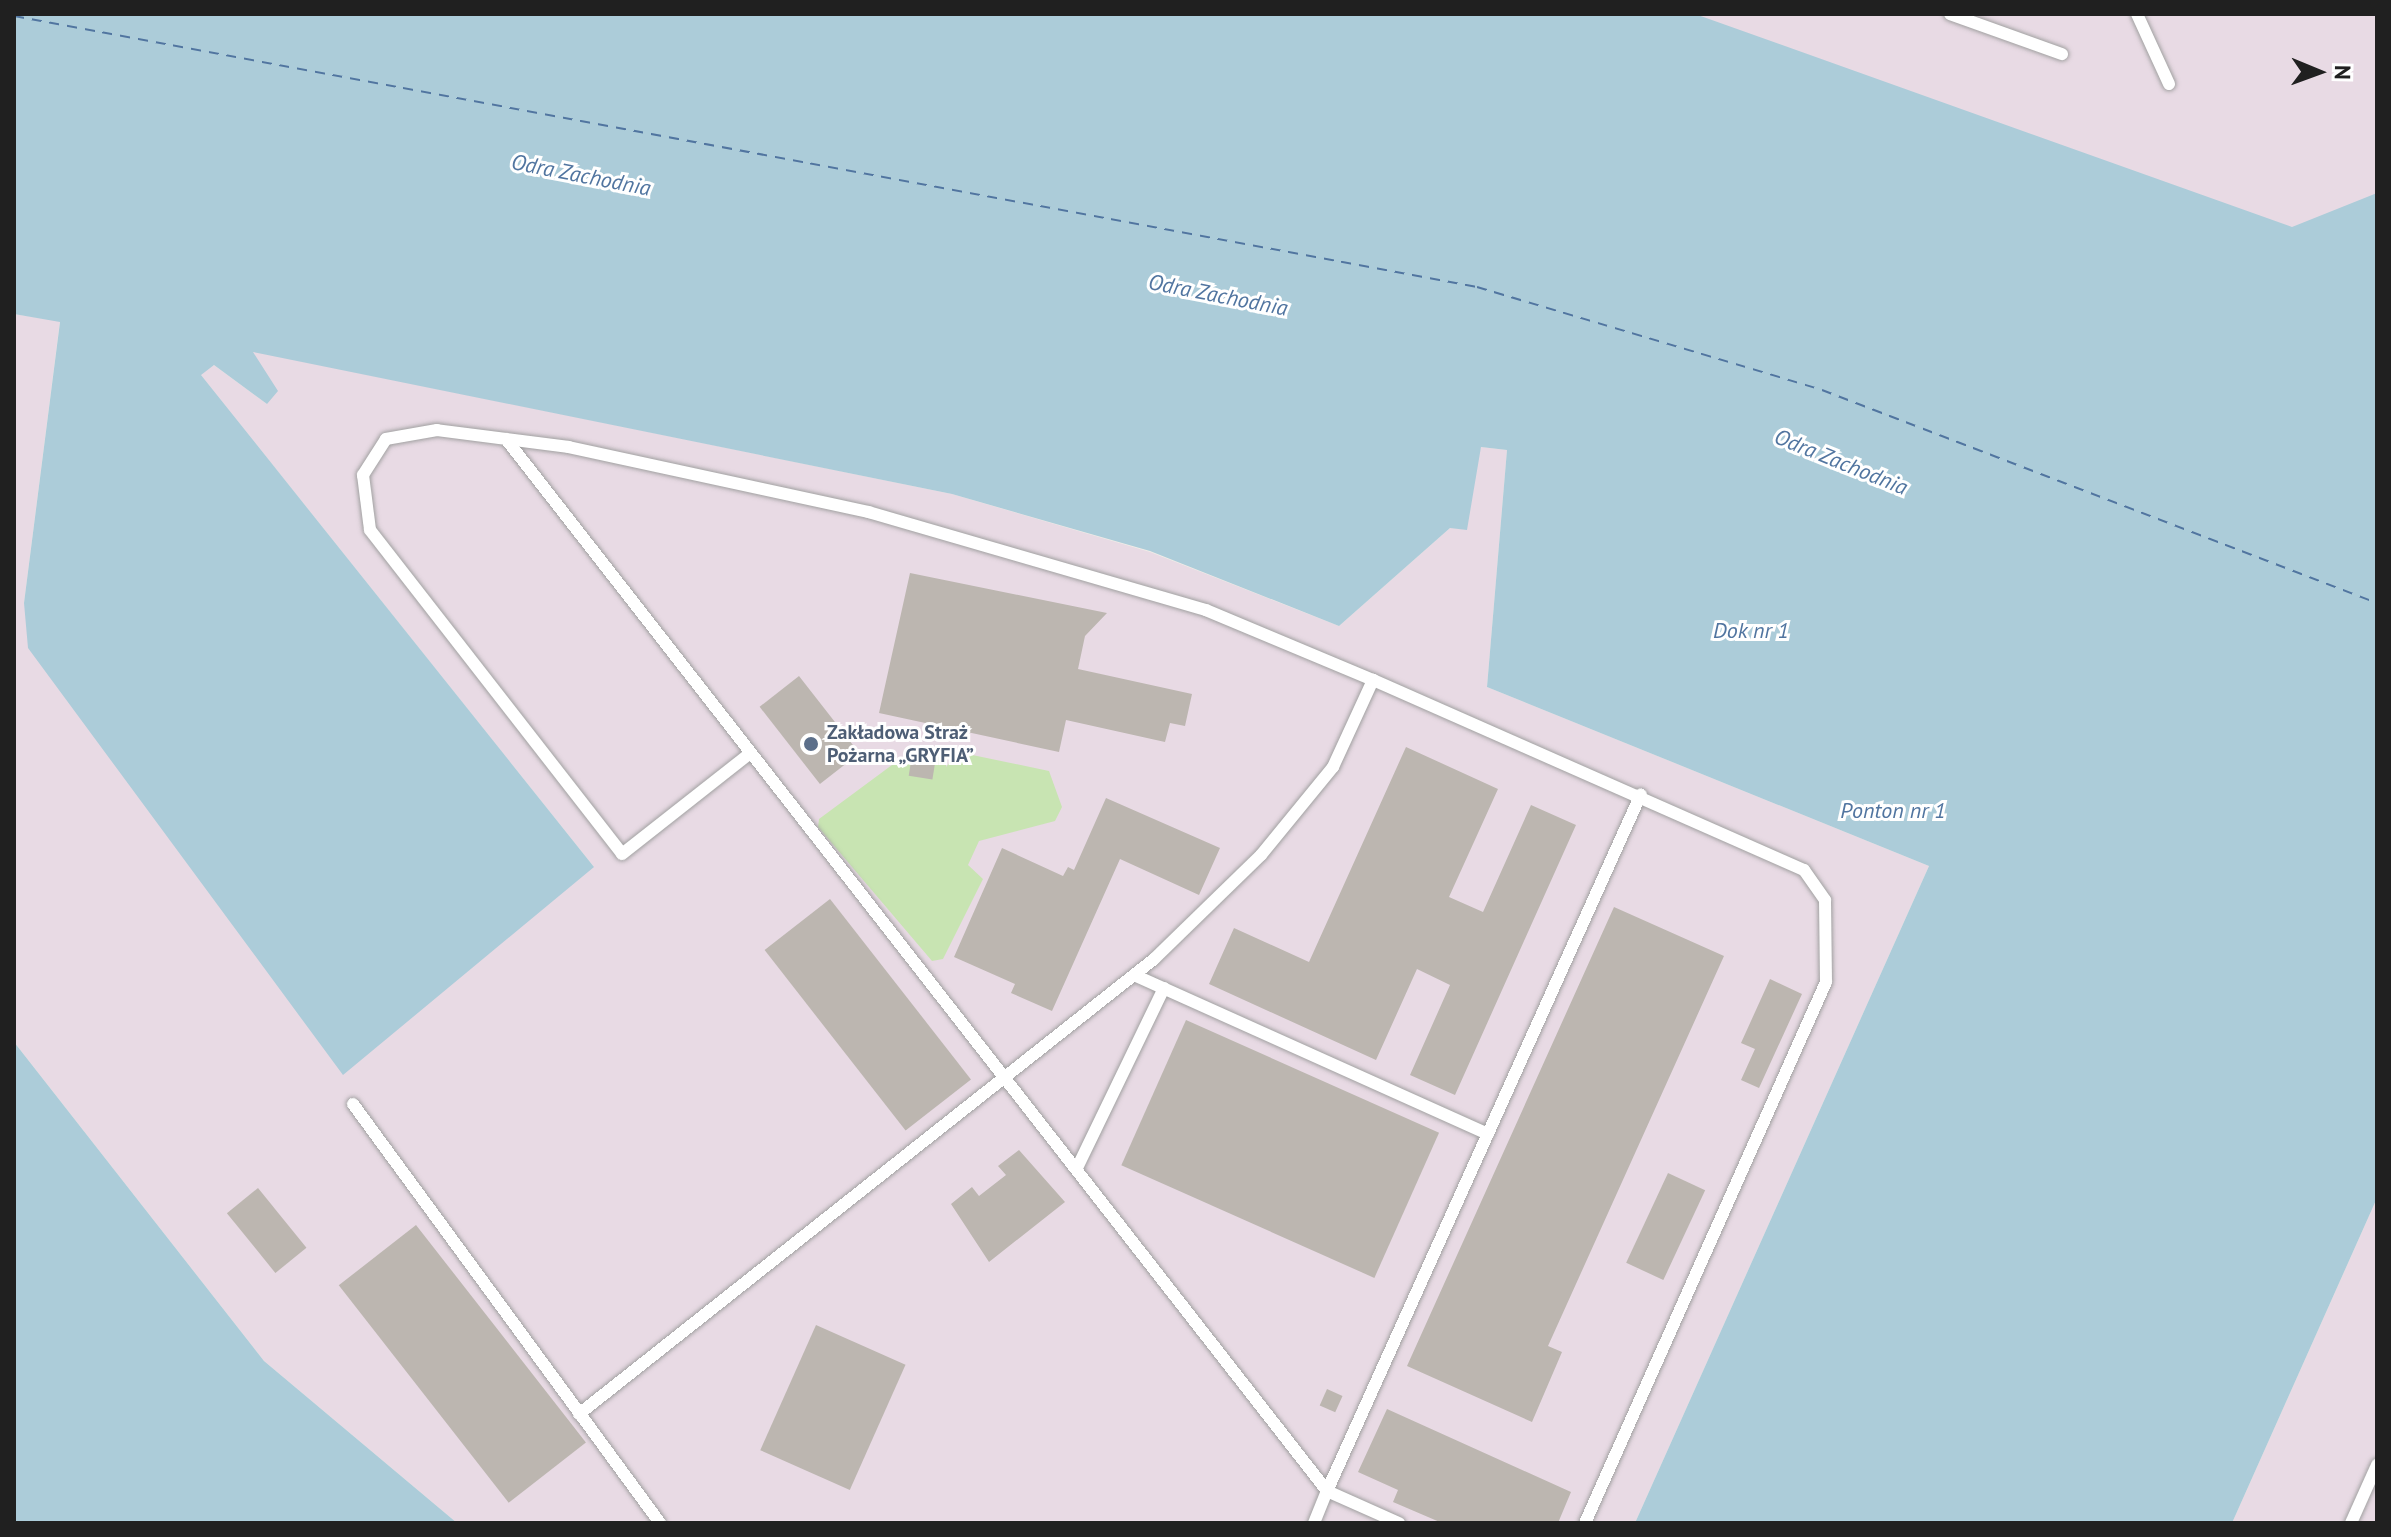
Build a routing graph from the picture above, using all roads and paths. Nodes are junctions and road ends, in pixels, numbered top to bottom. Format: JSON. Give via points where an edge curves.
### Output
{"nodes":[{"id":1,"x":1950,"y":14,"type":"edge"},
{"id":2,"x":2137,"y":14,"type":"edge"},
{"id":3,"x":2062,"y":54,"type":"dead end"},
{"id":4,"x":2169,"y":84,"type":"dead end"},
{"id":5,"x":506,"y":439,"type":"junction"},
{"id":6,"x":1373,"y":680,"type":"junction"},
{"id":7,"x":748,"y":755,"type":"junction"},
{"id":8,"x":1641,"y":794,"type":"junction"},
{"id":9,"x":1134,"y":975,"type":"junction"},
{"id":10,"x":1164,"y":988,"type":"junction"},
{"id":11,"x":1004,"y":1078,"type":"junction"},
{"id":12,"x":353,"y":1104,"type":"dead end"},
{"id":13,"x":1488,"y":1134,"type":"junction"},
{"id":14,"x":1077,"y":1168,"type":"junction"},
{"id":15,"x":579,"y":1414,"type":"junction"},
{"id":16,"x":2377,"y":1465,"type":"edge"},
{"id":17,"x":1327,"y":1491,"type":"junction"},
{"id":18,"x":660,"y":1523,"type":"edge"},
{"id":19,"x":1314,"y":1523,"type":"edge"},
{"id":20,"x":1399,"y":1523,"type":"edge"},
{"id":21,"x":1585,"y":1523,"type":"edge"},
{"id":22,"x":2351,"y":1523,"type":"edge"}],
"edges":[{"from":1,"to":3,"type":"lane"},
{"from":2,"to":4,"type":"lane"},
{"from":5,"to":6,"type":"lane","via":[[869,512],[1079,569],[1206,610]]},
{"from":5,"to":7,"type":"lane"},
{"from":5,"to":7,"type":"lane","via":[[437,430],[386,439],[363,475],[370,530],[622,854]]},
{"from":6,"to":8,"type":"lane"},
{"from":6,"to":9,"type":"lane","via":[[1333,767],[1261,855]]},
{"from":7,"to":11,"type":"lane"},
{"from":8,"to":13,"type":"lane"},
{"from":8,"to":21,"type":"lane","via":[[1804,870],[1825,900],[1829,945],[1826,982]]},
{"from":9,"to":10,"type":"lane"},
{"from":9,"to":11,"type":"lane"},
{"from":10,"to":13,"type":"lane"},
{"from":10,"to":14,"type":"lane"},
{"from":11,"to":14,"type":"lane"},
{"from":11,"to":15,"type":"lane"},
{"from":12,"to":15,"type":"lane"},
{"from":13,"to":17,"type":"lane"},
{"from":14,"to":17,"type":"lane"},
{"from":15,"to":18,"type":"lane"},
{"from":16,"to":22,"type":"lane"},
{"from":17,"to":19,"type":"lane"},
{"from":17,"to":20,"type":"lane"}]}
